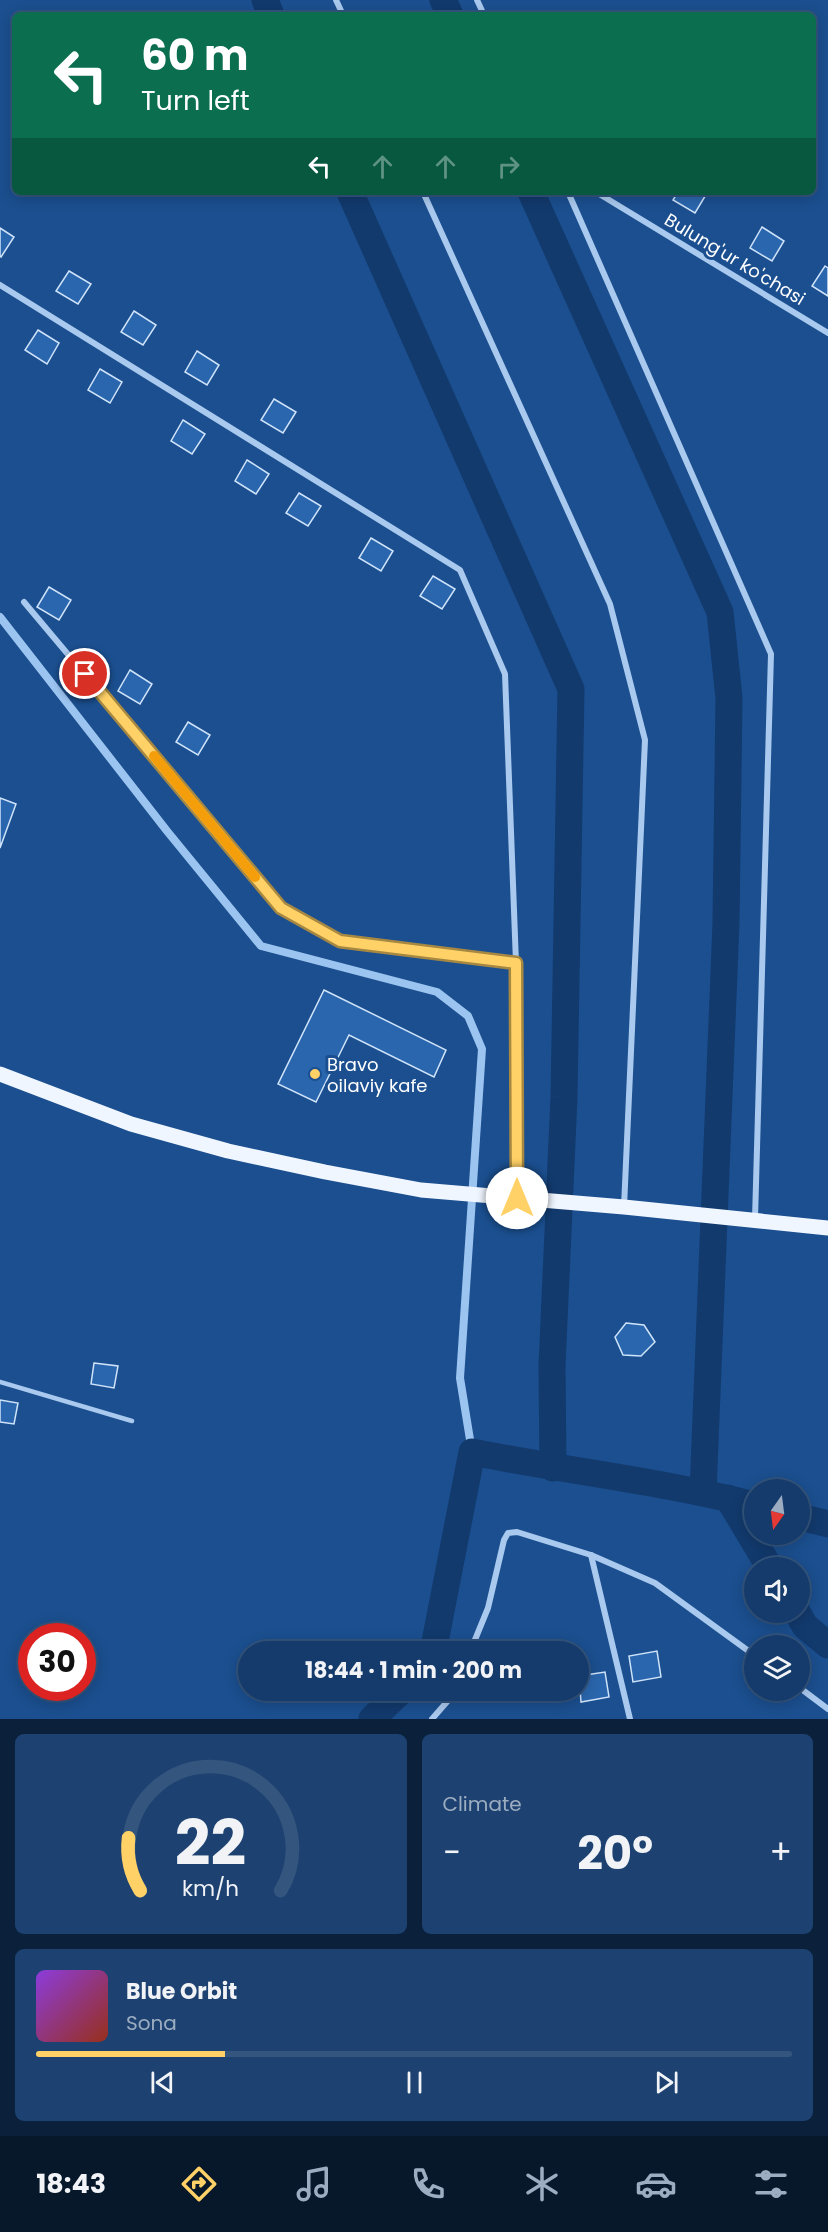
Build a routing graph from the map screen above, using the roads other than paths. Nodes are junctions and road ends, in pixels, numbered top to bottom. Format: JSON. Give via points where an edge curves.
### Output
{"nodes":[{"id":1,"x":424,"y":195,"type":"edge"},
{"id":2,"x":568,"y":195,"type":"edge"},
{"id":3,"x":601,"y":195,"type":"edge"},
{"id":4,"x":0,"y":285,"type":"edge"},
{"id":5,"x":828,"y":333,"type":"edge"},
{"id":6,"x":24,"y":602,"type":"dead end"},
{"id":7,"x":516,"y":963,"type":"junction"},
{"id":8,"x":0,"y":1074,"type":"edge"},
{"id":9,"x":524,"y":1199,"type":"junction"},
{"id":10,"x":624,"y":1207,"type":"junction"},
{"id":11,"x":751,"y":1219,"type":"junction"},
{"id":12,"x":828,"y":1228,"type":"edge"},
{"id":13,"x":0,"y":1382,"type":"edge"},
{"id":14,"x":132,"y":1421,"type":"dead end"},
{"id":15,"x":591,"y":1555,"type":"junction"},
{"id":16,"x":474,"y":1641,"type":"edge"},
{"id":17,"x":744,"y":1648,"type":"edge"},
{"id":18,"x":810,"y":1696,"type":"edge"},
{"id":19,"x":448,"y":1701,"type":"edge"},
{"id":20,"x":828,"y":1709,"type":"edge"},
{"id":21,"x":432,"y":1719,"type":"edge"},
{"id":22,"x":630,"y":1719,"type":"edge"}],
"edges":[{"from":1,"to":10,"type":"street","via":[[610,604],[645,740]]},
{"from":2,"to":11,"type":"street","via":[[771,654]]},
{"from":3,"to":5,"type":"street","name":"Bulung'ur ko'chasi"},
{"from":4,"to":7,"type":"street","via":[[460,570],[505,674]]},
{"from":6,"to":7,"type":"street","via":[[281,908],[340,941]]},
{"from":7,"to":9,"type":"street"},
{"from":8,"to":9,"type":"main road","via":[[131,1124],[228,1151],[421,1190]]},
{"from":9,"to":10,"type":"main road"},
{"from":10,"to":11,"type":"main road"},
{"from":11,"to":12,"type":"main road"},
{"from":13,"to":14,"type":"lane"},
{"from":15,"to":16,"type":"street","via":[[517,1532],[508,1533],[488,1608]]},
{"from":15,"to":17,"type":"street","via":[[655,1583]]},
{"from":15,"to":22,"type":"street"},
{"from":18,"to":20,"type":"street"},
{"from":19,"to":21,"type":"street"}]}
